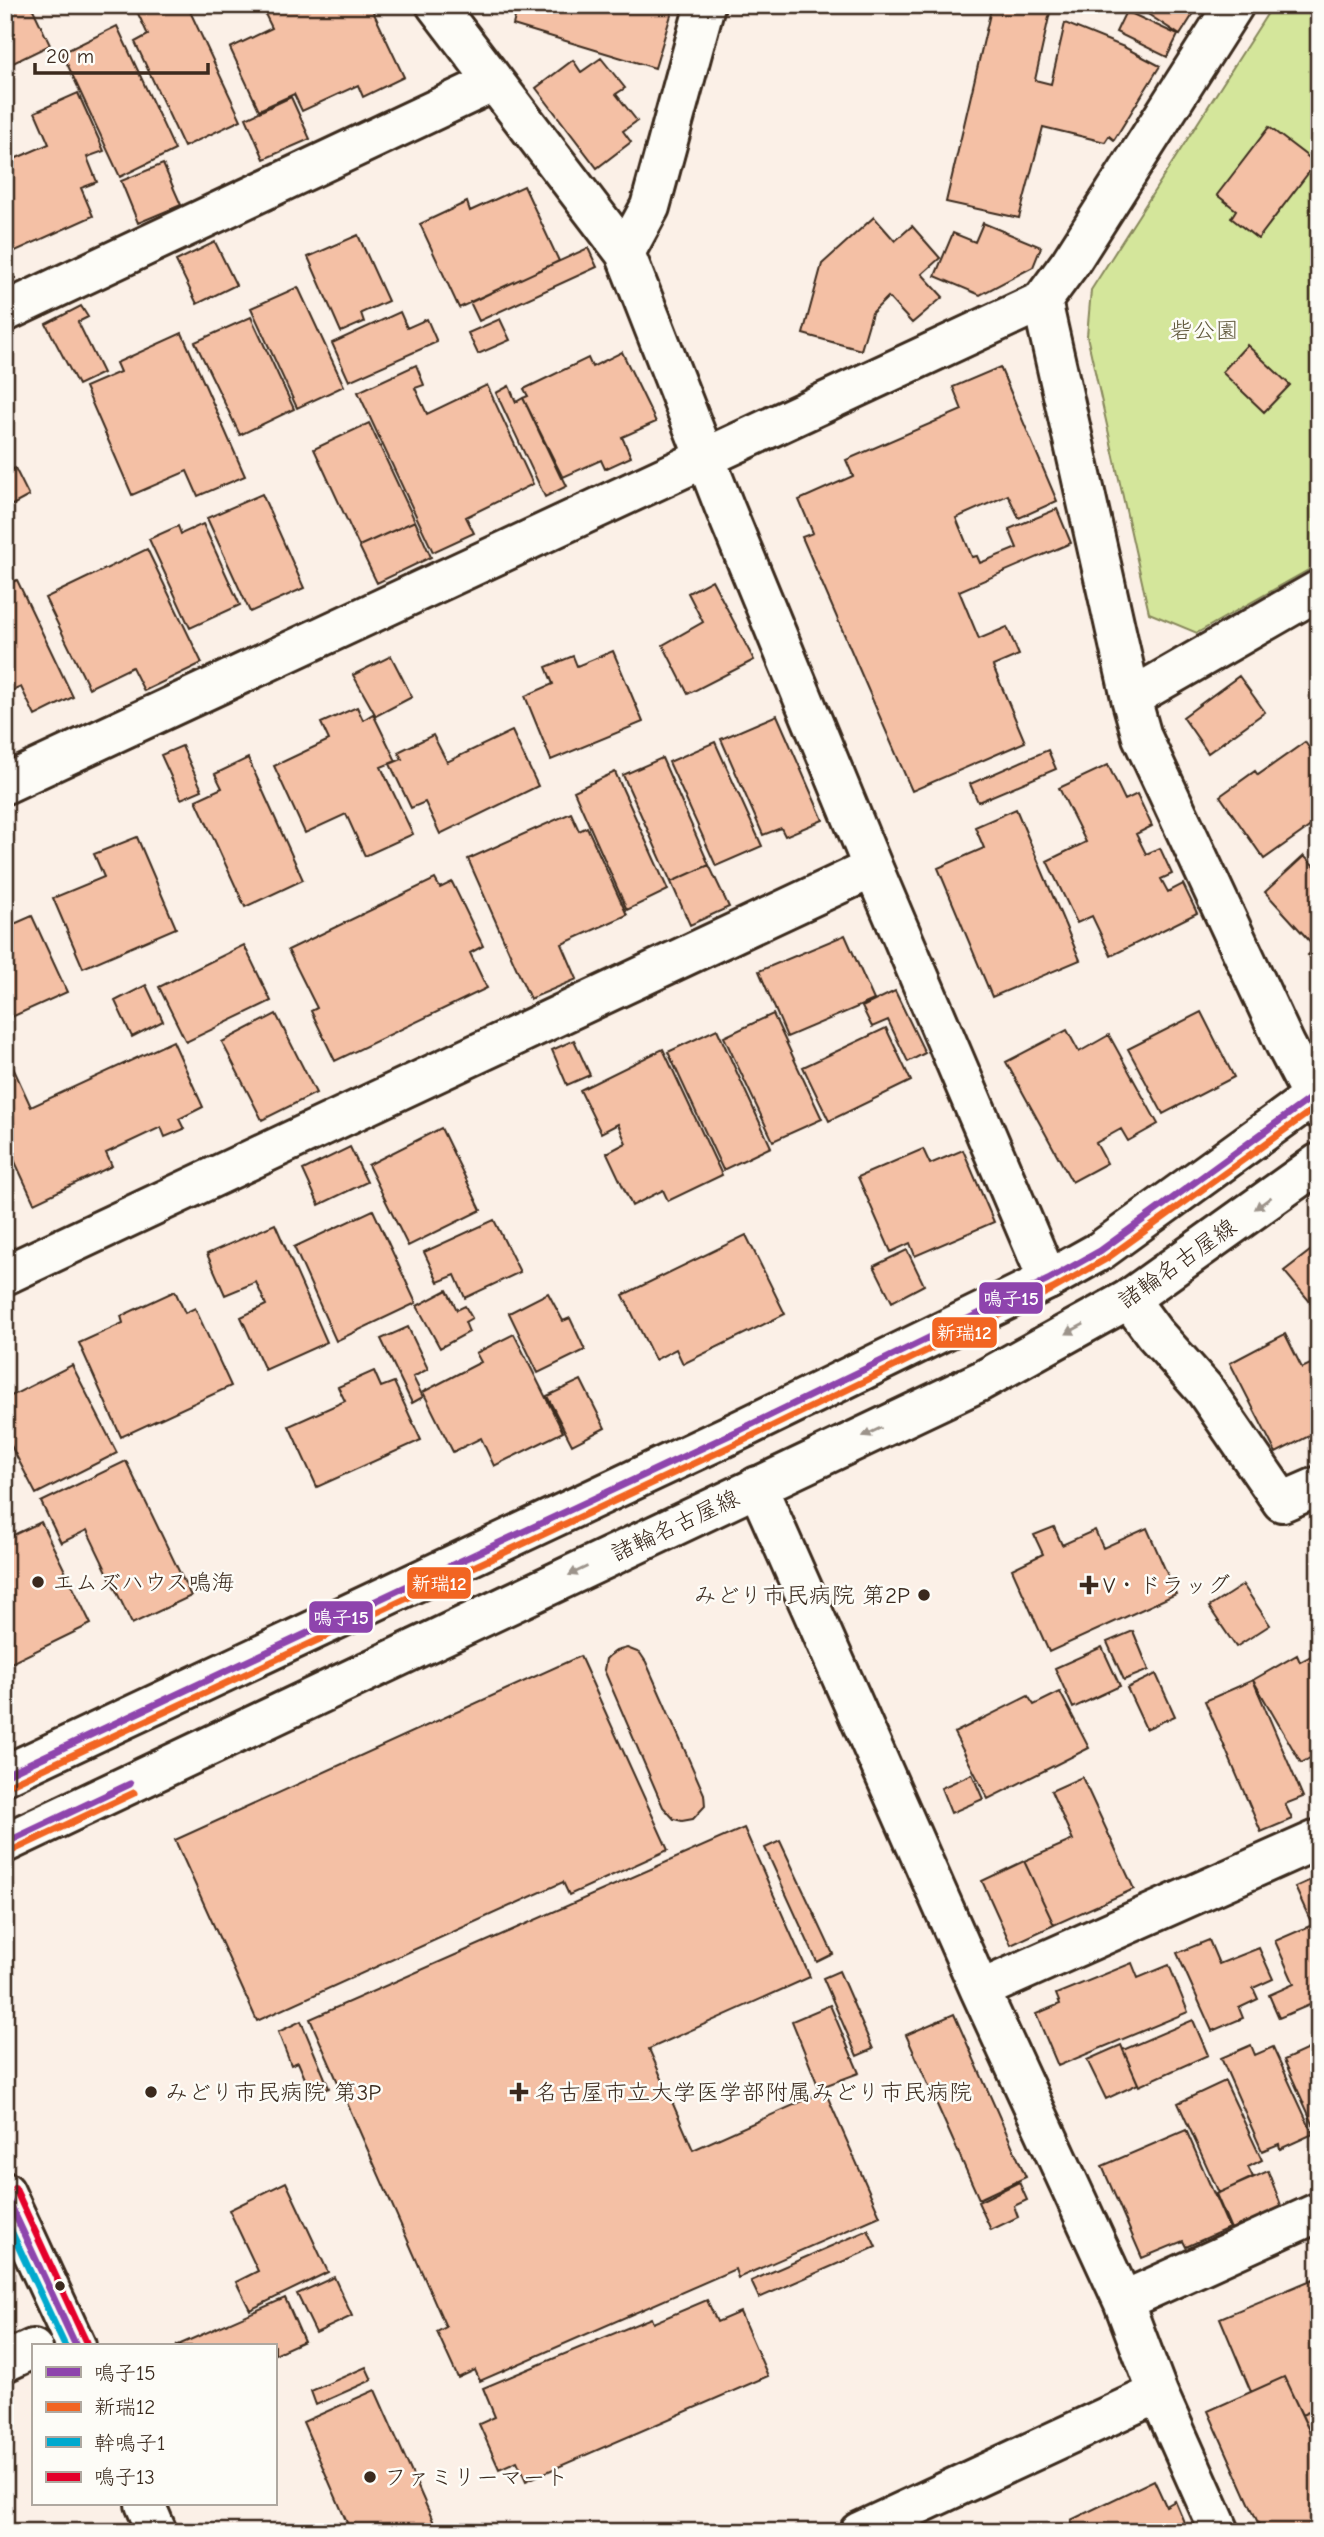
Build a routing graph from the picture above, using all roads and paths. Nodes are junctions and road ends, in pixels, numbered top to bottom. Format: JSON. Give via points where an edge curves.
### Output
{"nodes":[{"id":1,"x":436,"y":5,"type":"edge"},
{"id":2,"x":705,"y":5,"type":"edge"},
{"id":3,"x":1234,"y":5,"type":"edge"},
{"id":4,"x":494,"y":82,"type":"junction"},
{"id":5,"x":625,"y":253,"type":"junction"},
{"id":6,"x":1042,"y":300,"type":"junction"},
{"id":7,"x":5,"y":312,"type":"edge"},
{"id":8,"x":705,"y":456,"type":"junction"},
{"id":9,"x":1319,"y":590,"type":"edge"},
{"id":10,"x":1131,"y":698,"type":"junction"},
{"id":11,"x":5,"y":784,"type":"edge"},
{"id":12,"x":873,"y":868,"type":"junction"},
{"id":13,"x":1317,"y":1100,"type":"edge"},
{"id":14,"x":1319,"y":1163,"type":"edge"},
{"id":15,"x":5,"y":1275,"type":"edge"},
{"id":16,"x":1048,"y":1280,"type":"junction"},
{"id":17,"x":1129,"y":1299,"type":"junction"},
{"id":18,"x":757,"y":1486,"type":"junction"},
{"id":19,"x":1319,"y":1486,"type":"edge"},
{"id":20,"x":5,"y":1775,"type":"edge"},
{"id":21,"x":1319,"y":1839,"type":"edge"},
{"id":22,"x":5,"y":1843,"type":"edge"},
{"id":23,"x":980,"y":1990,"type":"junction"},
{"id":24,"x":5,"y":2192,"type":"edge"},
{"id":25,"x":1319,"y":2212,"type":"edge"},
{"id":26,"x":1122,"y":2301,"type":"junction"},
{"id":27,"x":62,"y":2342,"type":"edge"},
{"id":28,"x":32,"y":2349,"type":"edge"},
{"id":29,"x":5,"y":2362,"type":"edge"},
{"id":30,"x":1158,"y":2393,"type":"junction"},
{"id":31,"x":146,"y":2506,"type":"edge"},
{"id":32,"x":157,"y":2532,"type":"edge"},
{"id":33,"x":859,"y":2532,"type":"edge"},
{"id":34,"x":1220,"y":2532,"type":"edge"}],
"edges":[{"from":1,"to":4,"type":"street"},
{"from":2,"to":5,"type":"street","via":[[650,207]]},
{"from":3,"to":6,"type":"street"},
{"from":4,"to":5,"type":"street"},
{"from":4,"to":7,"type":"street"},
{"from":5,"to":8,"type":"street"},
{"from":6,"to":8,"type":"street"},
{"from":6,"to":10,"type":"street"},
{"from":8,"to":11,"type":"street"},
{"from":8,"to":12,"type":"street"},
{"from":9,"to":10,"type":"street"},
{"from":10,"to":13,"type":"street","via":[[1142,737],[1285,1044]]},
{"from":12,"to":15,"type":"street"},
{"from":12,"to":16,"type":"street"},
{"from":13,"to":16,"type":"street","via":[[1100,1251]]},
{"from":14,"to":17,"type":"street","name":"諸輪名古屋線","one_way":true},
{"from":16,"to":20,"type":"street","via":[[728,1436]]},
{"from":17,"to":18,"type":"street","name":"諸輪名古屋線","one_way":true,"via":[[981,1381]]},
{"from":17,"to":19,"type":"street","via":[[1205,1390],[1282,1502]]},
{"from":18,"to":22,"type":"street","name":"諸輪名古屋線","one_way":true},
{"from":18,"to":23,"type":"street"},
{"from":21,"to":23,"type":"street"},
{"from":23,"to":26,"type":"street"},
{"from":24,"to":27,"type":"street"},
{"from":25,"to":26,"type":"street"},
{"from":26,"to":30,"type":"street"},
{"from":28,"to":29,"type":"street"},
{"from":30,"to":33,"type":"street"},
{"from":30,"to":34,"type":"street"},
{"from":31,"to":32,"type":"street"}]}
